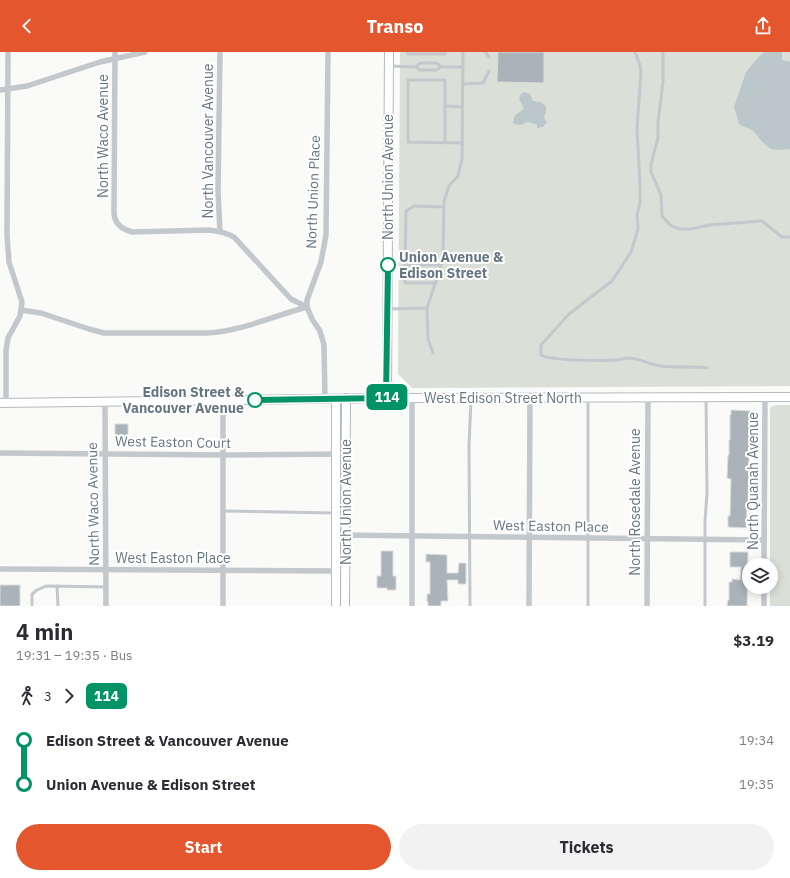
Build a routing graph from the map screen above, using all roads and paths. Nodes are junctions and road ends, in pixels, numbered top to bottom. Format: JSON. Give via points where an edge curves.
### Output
{"nodes":[{"id":1,"x":8,"y":52,"type":"edge"},
{"id":2,"x":145,"y":52,"type":"edge"},
{"id":3,"x":220,"y":52,"type":"edge"},
{"id":4,"x":328,"y":52,"type":"edge"},
{"id":5,"x":389,"y":52,"type":"edge"},
{"id":6,"x":408,"y":52,"type":"edge"},
{"id":7,"x":445,"y":52,"type":"edge"},
{"id":8,"x":463,"y":52,"type":"edge"},
{"id":9,"x":485,"y":52,"type":"edge"},
{"id":10,"x":635,"y":52,"type":"edge"},
{"id":11,"x":663,"y":52,"type":"edge"},
{"id":12,"x":115,"y":55,"type":"edge"},
{"id":13,"x":489,"y":57,"type":"dead end"},
{"id":14,"x":389,"y":66,"type":"junction"},
{"id":15,"x":416,"y":67,"type":"junction"},
{"id":16,"x":441,"y":67,"type":"junction"},
{"id":17,"x":463,"y":67,"type":"junction"},
{"id":18,"x":489,"y":71,"type":"dead end"},
{"id":19,"x":463,"y":84,"type":"junction"},
{"id":20,"x":0,"y":90,"type":"edge"},
{"id":21,"x":8,"y":90,"type":"junction"},
{"id":22,"x":445,"y":106,"type":"junction"},
{"id":23,"x":463,"y":107,"type":"junction"},
{"id":24,"x":445,"y":142,"type":"junction"},
{"id":25,"x":463,"y":143,"type":"junction"},
{"id":26,"x":444,"y":207,"type":"junction"},
{"id":27,"x":220,"y":231,"type":"junction"},
{"id":28,"x":790,"y":237,"type":"edge"},
{"id":29,"x":405,"y":265,"type":"junction"},
{"id":30,"x":441,"y":265,"type":"junction"},
{"id":31,"x":436,"y":283,"type":"junction"},
{"id":32,"x":307,"y":307,"type":"junction"},
{"id":33,"x":427,"y":308,"type":"junction"},
{"id":34,"x":388,"y":309,"type":"junction"},
{"id":35,"x":21,"y":310,"type":"junction"},
{"id":36,"x":433,"y":353,"type":"dead end"},
{"id":37,"x":707,"y":368,"type":"dead end"},
{"id":38,"x":588,"y":397,"type":"junction"},
{"id":39,"x":648,"y":397,"type":"junction"},
{"id":40,"x":706,"y":397,"type":"junction"},
{"id":41,"x":765,"y":397,"type":"junction"},
{"id":42,"x":790,"y":397,"type":"edge"},
{"id":43,"x":346,"y":398,"type":"junction"},
{"id":44,"x":386,"y":398,"type":"junction"},
{"id":45,"x":412,"y":398,"type":"junction"},
{"id":46,"x":471,"y":398,"type":"junction"},
{"id":47,"x":530,"y":398,"type":"junction"},
{"id":48,"x":325,"y":399,"type":"junction"},
{"id":49,"x":336,"y":399,"type":"junction"},
{"id":50,"x":223,"y":400,"type":"junction"},
{"id":51,"x":105,"y":402,"type":"junction"},
{"id":52,"x":3,"y":403,"type":"edge"},
{"id":53,"x":0,"y":453,"type":"edge"},
{"id":54,"x":105,"y":453,"type":"junction"},
{"id":55,"x":336,"y":454,"type":"junction"},
{"id":56,"x":346,"y":454,"type":"junction"},
{"id":57,"x":223,"y":455,"type":"junction"},
{"id":58,"x":222,"y":512,"type":"junction"},
{"id":59,"x":336,"y":513,"type":"junction"},
{"id":60,"x":336,"y":536,"type":"junction"},
{"id":61,"x":346,"y":536,"type":"junction"},
{"id":62,"x":412,"y":537,"type":"junction"},
{"id":63,"x":469,"y":537,"type":"junction"},
{"id":64,"x":530,"y":538,"type":"junction"},
{"id":65,"x":588,"y":539,"type":"junction"},
{"id":66,"x":647,"y":540,"type":"junction"},
{"id":67,"x":705,"y":540,"type":"junction"},
{"id":68,"x":764,"y":540,"type":"junction"},
{"id":69,"x":764,"y":558,"type":"edge"},
{"id":70,"x":0,"y":569,"type":"edge"},
{"id":71,"x":106,"y":570,"type":"junction"},
{"id":72,"x":223,"y":570,"type":"junction"},
{"id":73,"x":337,"y":571,"type":"junction"},
{"id":74,"x":345,"y":571,"type":"junction"},
{"id":75,"x":57,"y":586,"type":"junction"},
{"id":76,"x":106,"y":587,"type":"junction"},
{"id":77,"x":764,"y":594,"type":"edge"},
{"id":78,"x":32,"y":606,"type":"edge"},
{"id":79,"x":58,"y":606,"type":"edge"},
{"id":80,"x":106,"y":606,"type":"edge"},
{"id":81,"x":223,"y":606,"type":"edge"},
{"id":82,"x":336,"y":606,"type":"edge"},
{"id":83,"x":346,"y":606,"type":"edge"},
{"id":84,"x":412,"y":606,"type":"edge"},
{"id":85,"x":470,"y":606,"type":"edge"},
{"id":86,"x":529,"y":606,"type":"edge"},
{"id":87,"x":588,"y":606,"type":"edge"},
{"id":88,"x":647,"y":606,"type":"edge"},
{"id":89,"x":705,"y":606,"type":"edge"},
{"id":90,"x":764,"y":606,"type":"edge"}],
"edges":[{"from":1,"to":21,"type":"street"},
{"from":2,"to":12,"type":"street"},
{"from":3,"to":27,"type":"street","name":"North Vancouver Avenue"},
{"from":4,"to":32,"type":"street","name":"North Union Place","via":[[326,235],[321,262],[307,300]]},
{"from":5,"to":14,"type":"main road","name":"North Union Avenue"},
{"from":6,"to":7,"type":"lane"},
{"from":8,"to":17,"type":"lane"},
{"from":9,"to":13,"type":"lane"},
{"from":10,"to":37,"type":"lane","via":[[641,72],[637,128],[640,194],[636,237],[631,252],[612,281],[569,314],[541,345],[541,355],[551,359],[628,358],[652,365]]},
{"from":11,"to":28,"type":"lane","via":[[658,138],[651,164],[651,172],[661,195],[662,216],[670,225],[679,229],[762,221],[782,237]]},
{"from":12,"to":21,"type":"street","via":[[27,86]]},
{"from":12,"to":27,"type":"street","name":"North Waco Avenue","via":[[115,220],[122,229],[132,232]]},
{"from":14,"to":15,"type":"lane"},
{"from":14,"to":34,"type":"main road","name":"North Union Avenue"},
{"from":15,"to":16,"type":"lane","via":[[420,70],[436,70]]},
{"from":15,"to":16,"type":"lane","via":[[420,63],[437,63]]},
{"from":16,"to":17,"type":"lane"},
{"from":17,"to":19,"type":"lane"},
{"from":18,"to":19,"type":"lane","via":[[483,83]]},
{"from":19,"to":23,"type":"lane"},
{"from":20,"to":21,"type":"street"},
{"from":21,"to":35,"type":"street","via":[[7,236],[9,262],[22,302]]},
{"from":22,"to":23,"type":"lane"},
{"from":22,"to":24,"type":"lane"},
{"from":22,"to":24,"type":"lane","via":[[444,80],[408,80],[408,142]]},
{"from":23,"to":25,"type":"lane"},
{"from":24,"to":25,"type":"lane"},
{"from":25,"to":26,"type":"lane","via":[[461,167],[458,176],[449,186]]},
{"from":26,"to":29,"type":"lane","via":[[414,206],[406,211]]},
{"from":26,"to":30,"type":"lane","via":[[444,259]]},
{"from":27,"to":32,"type":"street","via":[[234,237],[291,299]]},
{"from":29,"to":30,"type":"lane"},
{"from":29,"to":31,"type":"lane","via":[[405,283]]},
{"from":30,"to":31,"type":"lane"},
{"from":31,"to":33,"type":"lane"},
{"from":32,"to":35,"type":"street","via":[[237,330],[207,333],[104,333],[41,313]]},
{"from":32,"to":48,"type":"street","via":[[320,331],[324,345]]},
{"from":33,"to":34,"type":"lane"},
{"from":33,"to":36,"type":"lane","via":[[428,339]]},
{"from":34,"to":44,"type":"main road","name":"North Union Avenue"},
{"from":35,"to":52,"type":"street","via":[[8,338]]},
{"from":38,"to":39,"type":"main road","name":"West Edison Street North"},
{"from":38,"to":47,"type":"main road","name":"West Edison Street North"},
{"from":38,"to":65,"type":"lane"},
{"from":39,"to":40,"type":"main road","name":"West Edison Street North"},
{"from":39,"to":66,"type":"street","name":"North Rosedale Avenue"},
{"from":40,"to":41,"type":"main road","name":"West Edison Street North"},
{"from":40,"to":67,"type":"lane"},
{"from":41,"to":42,"type":"main road","name":"West Edison Street North"},
{"from":41,"to":68,"type":"street","name":"North Quanah Avenue"},
{"from":43,"to":44,"type":"main road","name":"West Edison Street North"},
{"from":43,"to":49,"type":"main road","name":"West Edison Street North"},
{"from":43,"to":56,"type":"main road","name":"North Union Avenue"},
{"from":44,"to":45,"type":"main road","name":"West Edison Street North"},
{"from":45,"to":46,"type":"main road","name":"West Edison Street North"},
{"from":45,"to":62,"type":"street"},
{"from":46,"to":47,"type":"main road","name":"West Edison Street North"},
{"from":46,"to":63,"type":"lane"},
{"from":47,"to":64,"type":"street"},
{"from":48,"to":49,"type":"main road","name":"West Edison Street North"},
{"from":48,"to":50,"type":"main road","name":"West Edison Street North"},
{"from":49,"to":55,"type":"main road","name":"North Union Avenue"},
{"from":50,"to":51,"type":"main road","name":"West Edison Street North"},
{"from":50,"to":57,"type":"street"},
{"from":51,"to":52,"type":"main road","name":"West Edison Street North"},
{"from":51,"to":54,"type":"street","name":"North Waco Avenue"},
{"from":53,"to":54,"type":"street","name":"West Easton Court"},
{"from":54,"to":57,"type":"street","name":"West Easton Court"},
{"from":54,"to":71,"type":"street","name":"North Waco Avenue"},
{"from":55,"to":56,"type":"street","name":"West Easton Court"},
{"from":55,"to":57,"type":"street","name":"West Easton Court"},
{"from":55,"to":59,"type":"main road","name":"North Union Avenue"},
{"from":56,"to":61,"type":"main road","name":"North Union Avenue"},
{"from":57,"to":58,"type":"street"},
{"from":58,"to":59,"type":"lane"},
{"from":58,"to":72,"type":"street"},
{"from":59,"to":60,"type":"main road","name":"North Union Avenue"},
{"from":60,"to":61,"type":"street","name":"West Easton Place"},
{"from":60,"to":73,"type":"main road","name":"North Union Avenue"},
{"from":61,"to":62,"type":"street","name":"West Easton Place"},
{"from":61,"to":74,"type":"main road","name":"North Union Avenue"},
{"from":62,"to":63,"type":"street","name":"West Easton Place"},
{"from":62,"to":84,"type":"street"},
{"from":63,"to":64,"type":"street","name":"West Easton Place"},
{"from":63,"to":85,"type":"lane"},
{"from":64,"to":65,"type":"street","name":"West Easton Place"},
{"from":64,"to":86,"type":"street"},
{"from":65,"to":66,"type":"street","name":"West Easton Place"},
{"from":65,"to":87,"type":"lane"},
{"from":66,"to":67,"type":"street","name":"West Easton Place"},
{"from":66,"to":88,"type":"street","name":"North Rosedale Avenue"},
{"from":67,"to":68,"type":"street","name":"West Easton Place"},
{"from":67,"to":89,"type":"lane"},
{"from":68,"to":69,"type":"street","name":"North Quanah Avenue"},
{"from":70,"to":71,"type":"street","name":"West Easton Place"},
{"from":71,"to":72,"type":"street","name":"West Easton Place"},
{"from":71,"to":76,"type":"street","name":"North Waco Avenue"},
{"from":72,"to":73,"type":"street","name":"West Easton Place"},
{"from":72,"to":81,"type":"street"},
{"from":73,"to":74,"type":"street","name":"West Easton Place"},
{"from":73,"to":82,"type":"main road","name":"North Union Avenue"},
{"from":74,"to":83,"type":"main road","name":"North Union Avenue"},
{"from":75,"to":76,"type":"lane"},
{"from":75,"to":78,"type":"lane","via":[[46,586],[37,590],[32,594]]},
{"from":75,"to":79,"type":"lane"},
{"from":76,"to":80,"type":"street","name":"North Waco Avenue"},
{"from":77,"to":90,"type":"street"}]}
